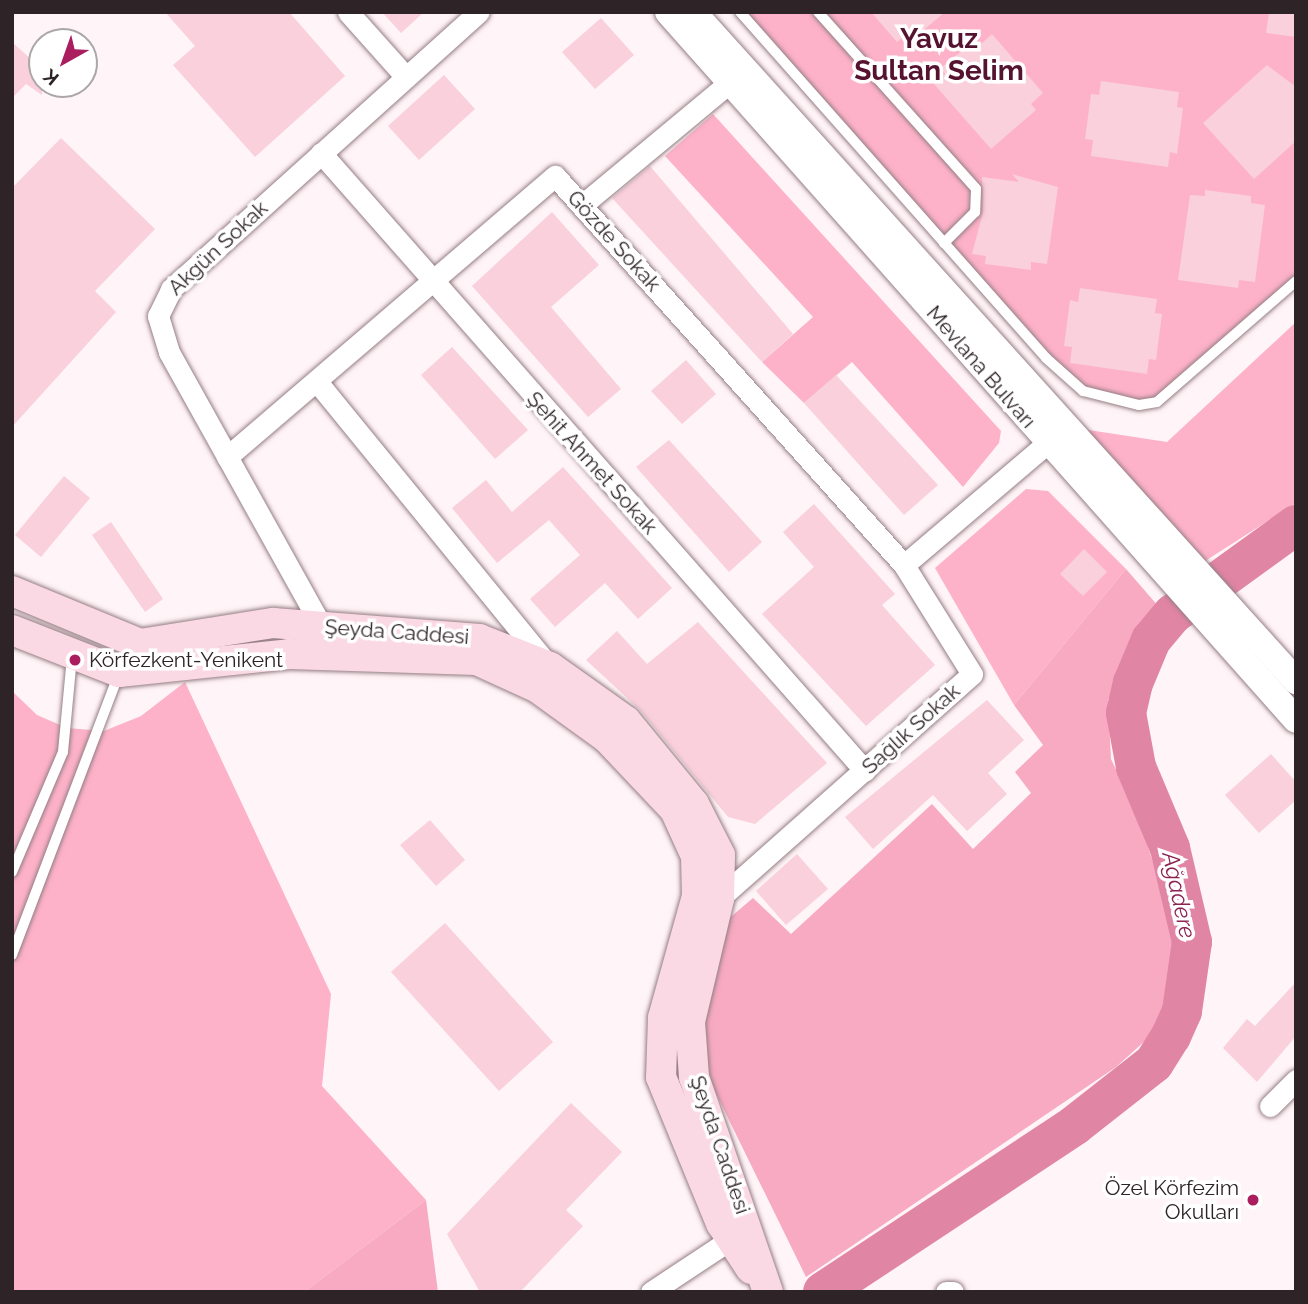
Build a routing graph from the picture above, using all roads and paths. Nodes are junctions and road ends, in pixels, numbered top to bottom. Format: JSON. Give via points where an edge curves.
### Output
{"nodes":[{"id":1,"x":348,"y":12,"type":"edge"},
{"id":2,"x":479,"y":12,"type":"edge"},
{"id":3,"x":668,"y":12,"type":"edge"},
{"id":4,"x":693,"y":12,"type":"edge"},
{"id":5,"x":758,"y":12,"type":"edge"},
{"id":6,"x":818,"y":12,"type":"edge"},
{"id":7,"x":744,"y":17,"type":"edge"},
{"id":8,"x":405,"y":76,"type":"junction"},
{"id":9,"x":738,"y":76,"type":"junction"},
{"id":10,"x":321,"y":153,"type":"junction"},
{"id":11,"x":582,"y":205,"type":"junction"},
{"id":12,"x":943,"y":243,"type":"junction"},
{"id":13,"x":1296,"y":281,"type":"edge"},
{"id":14,"x":432,"y":283,"type":"junction"},
{"id":15,"x":318,"y":383,"type":"junction"},
{"id":16,"x":1057,"y":435,"type":"junction"},
{"id":17,"x":227,"y":457,"type":"junction"},
{"id":18,"x":904,"y":565,"type":"junction"},
{"id":19,"x":12,"y":591,"type":"edge"},
{"id":20,"x":321,"y":627,"type":"junction"},
{"id":21,"x":12,"y":630,"type":"edge"},
{"id":22,"x":1235,"y":631,"type":"junction"},
{"id":23,"x":72,"y":654,"type":"junction"},
{"id":24,"x":340,"y":656,"type":"junction"},
{"id":25,"x":119,"y":672,"type":"junction"},
{"id":26,"x":544,"y":678,"type":"junction"},
{"id":27,"x":1296,"y":681,"type":"edge"},
{"id":28,"x":1296,"y":720,"type":"edge"},
{"id":29,"x":865,"y":771,"type":"junction"},
{"id":30,"x":12,"y":872,"type":"edge"},
{"id":31,"x":719,"y":899,"type":"junction"},
{"id":32,"x":688,"y":926,"type":"junction"},
{"id":33,"x":12,"y":955,"type":"edge"},
{"id":34,"x":1296,"y":1080,"type":"edge"},
{"id":35,"x":1270,"y":1106,"type":"dead end"},
{"id":36,"x":743,"y":1209,"type":"junction"},
{"id":37,"x":731,"y":1239,"type":"junction"},
{"id":38,"x":651,"y":1292,"type":"edge"},
{"id":39,"x":767,"y":1292,"type":"edge"},
{"id":40,"x":946,"y":1292,"type":"edge"},
{"id":41,"x":953,"y":1292,"type":"edge"}],
"edges":[{"from":1,"to":8,"type":"street"},
{"from":2,"to":8,"type":"street","name":"Akgün Sokak"},
{"from":3,"to":9,"type":"street","name":"Mevlana Bulvarı"},
{"from":4,"to":9,"type":"street","name":"Mevlana Bulvarı"},
{"from":5,"to":7,"type":"lane"},
{"from":6,"to":12,"type":"lane","via":[[976,189],[975,212]]},
{"from":7,"to":12,"type":"lane"},
{"from":8,"to":10,"type":"street","name":"Akgün Sokak"},
{"from":9,"to":11,"type":"street"},
{"from":9,"to":16,"type":"street","name":"Mevlana Bulvarı"},
{"from":10,"to":14,"type":"street","name":"Şehit Ahmet Sokak"},
{"from":10,"to":17,"type":"street","name":"Akgün Sokak","via":[[162,303],[158,316],[169,352]]},
{"from":11,"to":14,"type":"street","name":"Gözde Sokak","via":[[555,176]]},
{"from":11,"to":18,"type":"street","name":"Gözde Sokak"},
{"from":12,"to":13,"type":"lane","via":[[1062,375],[1104,400],[1139,405],[1167,396]]},
{"from":14,"to":15,"type":"street","name":"Gözde Sokak"},
{"from":14,"to":29,"type":"street","name":"Şehit Ahmet Sokak"},
{"from":15,"to":17,"type":"street","name":"Gözde Sokak"},
{"from":15,"to":26,"type":"street"},
{"from":16,"to":18,"type":"street"},
{"from":16,"to":22,"type":"street","name":"Mevlana Bulvarı"},
{"from":17,"to":20,"type":"street","name":"Akgün Sokak"},
{"from":18,"to":29,"type":"street","name":"Sağlık Sokak","via":[[972,674]]},
{"from":19,"to":20,"type":"main road","name":"Şeyda Caddesi","via":[[155,646],[273,623]]},
{"from":20,"to":24,"type":"street","name":"Akgün Sokak"},
{"from":20,"to":26,"type":"main road","name":"Şeyda Caddesi","via":[[479,639]]},
{"from":21,"to":23,"type":"main road"},
{"from":22,"to":27,"type":"street","name":"Mevlana Bulvarı"},
{"from":22,"to":28,"type":"street","name":"Mevlana Bulvarı"},
{"from":23,"to":25,"type":"main road"},
{"from":23,"to":30,"type":"lane","via":[[63,752]]},
{"from":24,"to":25,"type":"main road","name":"Şeyda Caddesi","via":[[289,654]]},
{"from":24,"to":26,"type":"main road","name":"Şeyda Caddesi","via":[[477,660]]},
{"from":25,"to":33,"type":"lane"},
{"from":26,"to":31,"type":"main road","name":"Şeyda Caddesi","via":[[626,721],[694,804],[720,855]]},
{"from":26,"to":32,"type":"main road","name":"Şeyda Caddesi","via":[[675,810],[696,856],[697,896]]},
{"from":29,"to":31,"type":"street","name":"Sağlık Sokak"},
{"from":31,"to":32,"type":"street","name":"Sağlık Sokak"},
{"from":31,"to":36,"type":"main road","name":"Şeyda Caddesi","via":[[690,1021],[694,1077]]},
{"from":32,"to":37,"type":"main road","name":"Şeyda Caddesi","via":[[663,1018],[661,1077]]},
{"from":34,"to":35,"type":"street"},
{"from":36,"to":37,"type":"street"},
{"from":36,"to":39,"type":"main road","name":"Şeyda Caddesi"},
{"from":37,"to":38,"type":"street"},
{"from":37,"to":39,"type":"main road","name":"Şeyda Caddesi"},
{"from":40,"to":41,"type":"street"}]}
